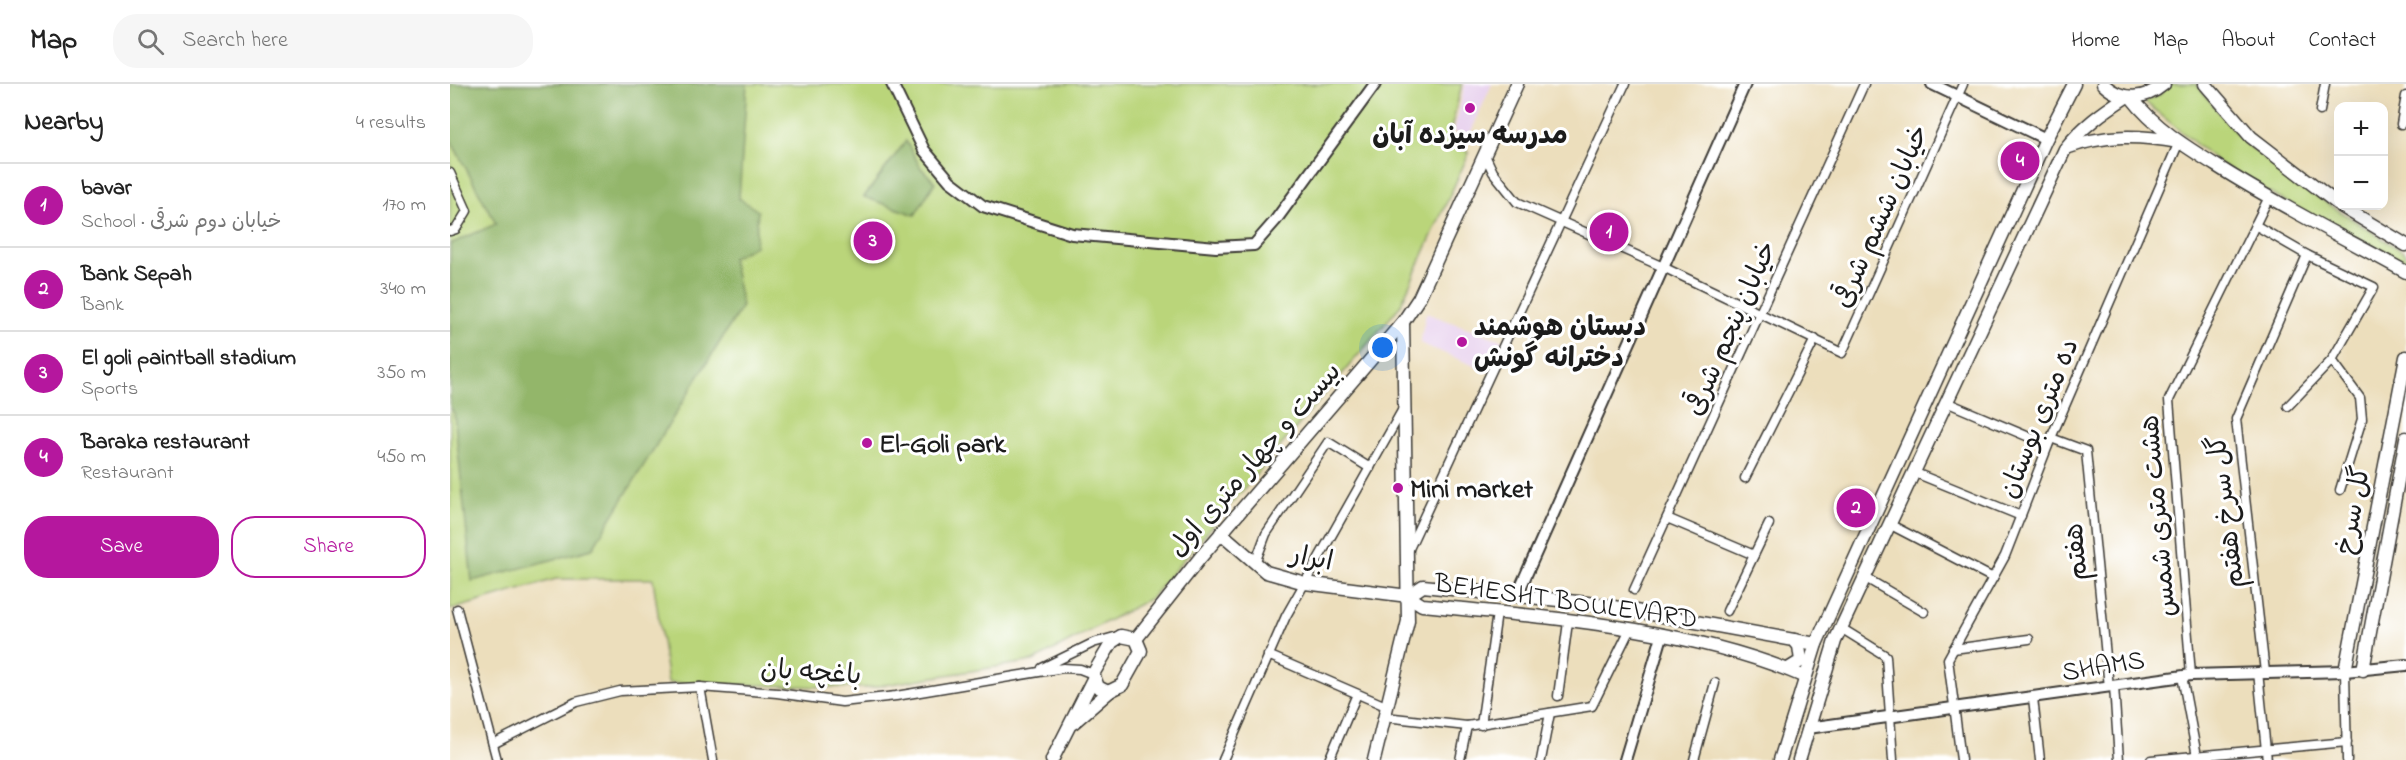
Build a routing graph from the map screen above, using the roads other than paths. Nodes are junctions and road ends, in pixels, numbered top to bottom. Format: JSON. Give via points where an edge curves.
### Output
{"nodes":[{"id":1,"x":892,"y":84,"type":"edge"},
{"id":2,"x":1375,"y":84,"type":"edge"},
{"id":3,"x":1517,"y":84,"type":"edge"},
{"id":4,"x":1625,"y":84,"type":"edge"},
{"id":5,"x":1745,"y":84,"type":"edge"},
{"id":6,"x":1864,"y":84,"type":"edge"},
{"id":7,"x":1932,"y":84,"type":"edge"},
{"id":8,"x":1963,"y":84,"type":"edge"},
{"id":9,"x":2074,"y":84,"type":"edge"},
{"id":10,"x":2103,"y":84,"type":"edge"},
{"id":11,"x":2164,"y":84,"type":"edge"},
{"id":12,"x":2205,"y":84,"type":"edge"},
{"id":13,"x":2325,"y":84,"type":"edge"},
{"id":14,"x":1957,"y":96,"type":"junction"},
{"id":15,"x":2406,"y":96,"type":"edge"},
{"id":16,"x":2129,"y":97,"type":"junction"},
{"id":17,"x":2320,"y":111,"type":"dead end"},
{"id":18,"x":2401,"y":124,"type":"dead end"},
{"id":19,"x":2046,"y":139,"type":"junction"},
{"id":20,"x":2179,"y":142,"type":"junction"},
{"id":21,"x":2065,"y":149,"type":"junction"},
{"id":22,"x":1485,"y":154,"type":"junction"},
{"id":23,"x":450,"y":173,"type":"edge"},
{"id":24,"x":2269,"y":197,"type":"junction"},
{"id":25,"x":2334,"y":200,"type":"edge"},
{"id":26,"x":2348,"y":210,"type":"edge"},
{"id":27,"x":1563,"y":221,"type":"junction"},
{"id":28,"x":2255,"y":225,"type":"junction"},
{"id":29,"x":450,"y":231,"type":"edge"},
{"id":30,"x":2406,"y":245,"type":"edge"},
{"id":31,"x":2307,"y":255,"type":"junction"},
{"id":32,"x":1663,"y":267,"type":"junction"},
{"id":33,"x":1986,"y":271,"type":"junction"},
{"id":34,"x":2406,"y":272,"type":"edge"},
{"id":35,"x":2003,"y":280,"type":"junction"},
{"id":36,"x":1760,"y":313,"type":"junction"},
{"id":37,"x":1403,"y":322,"type":"junction"},
{"id":38,"x":1815,"y":339,"type":"junction"},
{"id":39,"x":2406,"y":357,"type":"edge"},
{"id":40,"x":2332,"y":360,"type":"junction"},
{"id":41,"x":1946,"y":402,"type":"junction"},
{"id":42,"x":1405,"y":406,"type":"junction"},
{"id":43,"x":2288,"y":406,"type":"dead end"},
{"id":44,"x":2406,"y":438,"type":"edge"},
{"id":45,"x":2049,"y":442,"type":"junction"},
{"id":46,"x":1370,"y":468,"type":"junction"},
{"id":47,"x":1913,"y":472,"type":"junction"},
{"id":48,"x":1744,"y":478,"type":"dead end"},
{"id":49,"x":2340,"y":490,"type":"dead end"},
{"id":50,"x":2021,"y":516,"type":"junction"},
{"id":51,"x":1666,"y":518,"type":"junction"},
{"id":52,"x":1769,"y":524,"type":"dead end"},
{"id":53,"x":1889,"y":524,"type":"junction"},
{"id":54,"x":1221,"y":533,"type":"junction"},
{"id":55,"x":1408,"y":552,"type":"junction"},
{"id":56,"x":1754,"y":555,"type":"junction"},
{"id":57,"x":1255,"y":563,"type":"junction"},
{"id":58,"x":1864,"y":577,"type":"junction"},
{"id":59,"x":1993,"y":578,"type":"junction"},
{"id":60,"x":1305,"y":583,"type":"junction"},
{"id":61,"x":1634,"y":590,"type":"dead end"},
{"id":62,"x":1517,"y":595,"type":"junction"},
{"id":63,"x":1408,"y":596,"type":"junction"},
{"id":64,"x":457,"y":609,"type":"dead end"},
{"id":65,"x":1727,"y":611,"type":"dead end"},
{"id":66,"x":1924,"y":612,"type":"dead end"},
{"id":67,"x":1497,"y":613,"type":"junction"},
{"id":68,"x":1568,"y":622,"type":"junction"},
{"id":69,"x":1841,"y":628,"type":"junction"},
{"id":70,"x":1629,"y":631,"type":"junction"},
{"id":71,"x":1121,"y":636,"type":"junction"},
{"id":72,"x":1662,"y":636,"type":"junction"},
{"id":73,"x":1136,"y":639,"type":"junction"},
{"id":74,"x":2029,"y":639,"type":"dead end"},
{"id":75,"x":1794,"y":640,"type":"junction"},
{"id":76,"x":1816,"y":644,"type":"junction"},
{"id":77,"x":1953,"y":649,"type":"junction"},
{"id":78,"x":1268,"y":655,"type":"junction"},
{"id":79,"x":2406,"y":665,"type":"edge"},
{"id":80,"x":1788,"y":669,"type":"junction"},
{"id":81,"x":2363,"y":670,"type":"junction"},
{"id":82,"x":2345,"y":671,"type":"junction"},
{"id":83,"x":1033,"y":672,"type":"junction"},
{"id":84,"x":2262,"y":672,"type":"junction"},
{"id":85,"x":2187,"y":675,"type":"junction"},
{"id":86,"x":1093,"y":677,"type":"junction"},
{"id":87,"x":1805,"y":677,"type":"junction"},
{"id":88,"x":1715,"y":683,"type":"dead end"},
{"id":89,"x":2112,"y":686,"type":"junction"},
{"id":90,"x":700,"y":687,"type":"junction"},
{"id":91,"x":1110,"y":691,"type":"junction"},
{"id":92,"x":1357,"y":693,"type":"junction"},
{"id":93,"x":1558,"y":696,"type":"dead end"},
{"id":94,"x":2033,"y":698,"type":"junction"},
{"id":95,"x":1955,"y":709,"type":"junction"},
{"id":96,"x":1387,"y":712,"type":"junction"},
{"id":97,"x":1550,"y":713,"type":"junction"},
{"id":98,"x":1890,"y":718,"type":"junction"},
{"id":99,"x":1481,"y":725,"type":"junction"},
{"id":100,"x":1467,"y":726,"type":"junction"},
{"id":101,"x":1068,"y":727,"type":"junction"},
{"id":102,"x":1808,"y":728,"type":"junction"},
{"id":103,"x":2347,"y":742,"type":"junction"},
{"id":104,"x":493,"y":744,"type":"junction"},
{"id":105,"x":2266,"y":749,"type":"junction"},
{"id":106,"x":2197,"y":756,"type":"junction"},
{"id":107,"x":2216,"y":757,"type":"edge"},
{"id":108,"x":497,"y":760,"type":"edge"},
{"id":109,"x":713,"y":760,"type":"edge"},
{"id":110,"x":1052,"y":760,"type":"edge"},
{"id":111,"x":1223,"y":760,"type":"edge"},
{"id":112,"x":1329,"y":760,"type":"edge"},
{"id":113,"x":1374,"y":760,"type":"edge"},
{"id":114,"x":1460,"y":760,"type":"edge"},
{"id":115,"x":1541,"y":760,"type":"edge"},
{"id":116,"x":1625,"y":760,"type":"edge"},
{"id":117,"x":1694,"y":760,"type":"edge"},
{"id":118,"x":1780,"y":760,"type":"edge"},
{"id":119,"x":1799,"y":760,"type":"edge"},
{"id":120,"x":1893,"y":760,"type":"edge"},
{"id":121,"x":1961,"y":760,"type":"edge"},
{"id":122,"x":2040,"y":760,"type":"edge"},
{"id":123,"x":2119,"y":760,"type":"edge"},
{"id":124,"x":2151,"y":760,"type":"edge"},
{"id":125,"x":2267,"y":760,"type":"edge"},
{"id":126,"x":2347,"y":760,"type":"edge"}],
"edges":[{"from":1,"to":2,"type":"street","via":[[924,150],[950,181],[983,206],[1072,234],[1216,248],[1254,245]]},
{"from":3,"to":22,"type":"main road","name":"بیست و چهار متری اول"},
{"from":4,"to":27,"type":"street"},
{"from":5,"to":32,"type":"street"},
{"from":6,"to":36,"type":"street","name":"خیابان پنجم شرقی"},
{"from":7,"to":14,"type":"street"},
{"from":8,"to":14,"type":"street","name":"خیابان ششم شرقی"},
{"from":9,"to":19,"type":"main road"},
{"from":10,"to":16,"type":"main road","via":[[2114,93]]},
{"from":11,"to":16,"type":"main road","via":[[2149,94]]},
{"from":12,"to":25,"type":"main road","via":[[2251,137]]},
{"from":13,"to":17,"type":"street"},
{"from":14,"to":19,"type":"street"},
{"from":14,"to":38,"type":"street","name":"خیابان ششم شرقی","via":[[1842,353]]},
{"from":15,"to":18,"type":"street"},
{"from":16,"to":20,"type":"main road"},
{"from":16,"to":21,"type":"main road","via":[[2100,114]]},
{"from":19,"to":33,"type":"main road"},
{"from":20,"to":21,"type":"main road","via":[[2120,136],[2087,140]]},
{"from":20,"to":24,"type":"main road"},
{"from":20,"to":45,"type":"street","name":"ده متری بوستان"},
{"from":21,"to":35,"type":"main road"},
{"from":22,"to":27,"type":"street","via":[[1493,172],[1517,202]]},
{"from":22,"to":37,"type":"main road","name":"بیست و چهار متری اول","via":[[1419,298]]},
{"from":23,"to":29,"type":"street","via":[[467,211],[456,229]]},
{"from":24,"to":28,"type":"street","name":"هشت متری شمس"},
{"from":24,"to":34,"type":"main road"},
{"from":26,"to":30,"type":"main road"},
{"from":27,"to":32,"type":"street"},
{"from":27,"to":55,"type":"street"},
{"from":28,"to":31,"type":"street"},
{"from":28,"to":85,"type":"street","name":"هشت متری شمس","via":[[2169,400]]},
{"from":31,"to":40,"type":"street","via":[[2374,287]]},
{"from":31,"to":84,"type":"street","name":"گل سرخ هفتم","via":[[2236,419]]},
{"from":32,"to":36,"type":"street"},
{"from":32,"to":62,"type":"street"},
{"from":33,"to":35,"type":"main road"},
{"from":33,"to":76,"type":"main road"},
{"from":35,"to":41,"type":"main road"},
{"from":36,"to":38,"type":"street"},
{"from":36,"to":51,"type":"street","name":"خیابان پنجم شرقی"},
{"from":37,"to":42,"type":"main road"},
{"from":37,"to":54,"type":"main road","name":"بیست و چهار متری اول"},
{"from":38,"to":48,"type":"street"},
{"from":39,"to":82,"type":"main road","name":"گل سرخ"},
{"from":40,"to":43,"type":"street"},
{"from":40,"to":49,"type":"street","via":[[2360,398],[2362,419]]},
{"from":41,"to":45,"type":"street"},
{"from":41,"to":47,"type":"main road"},
{"from":42,"to":46,"type":"street"},
{"from":42,"to":55,"type":"main road"},
{"from":44,"to":81,"type":"main road","name":"گل سرخ"},
{"from":45,"to":50,"type":"street","name":"ده متری بوستان"},
{"from":45,"to":89,"type":"street","name":"هفتم","via":[[2086,451]]},
{"from":46,"to":57,"type":"street","via":[[1328,442],[1266,534]]},
{"from":46,"to":60,"type":"street"},
{"from":47,"to":50,"type":"street"},
{"from":47,"to":53,"type":"main road"},
{"from":50,"to":59,"type":"street","name":"ده متری بوستان"},
{"from":51,"to":56,"type":"street"},
{"from":51,"to":61,"type":"street","name":"خیابان پنجم شرقی"},
{"from":52,"to":56,"type":"street"},
{"from":53,"to":58,"type":"main road"},
{"from":53,"to":59,"type":"street"},
{"from":54,"to":57,"type":"main road","name":"ابرار"},
{"from":54,"to":73,"type":"main road","name":"بیست و چهار متری اول"},
{"from":55,"to":63,"type":"main road"},
{"from":56,"to":65,"type":"street"},
{"from":57,"to":60,"type":"main road","name":"ابرار","via":[[1266,572]]},
{"from":58,"to":66,"type":"street"},
{"from":58,"to":69,"type":"main road"},
{"from":59,"to":77,"type":"street","name":"ده متری بوستان"},
{"from":60,"to":63,"type":"main road","name":"ابرار"},
{"from":60,"to":78,"type":"street"},
{"from":62,"to":63,"type":"main road","name":"BEHESHT BOULEVARD","via":[[1423,586]]},
{"from":62,"to":75,"type":"main road","name":"BEHESHT BOULEVARD","via":[[1597,604]]},
{"from":63,"to":67,"type":"main road","name":"BEHESHT BOULEVARD","via":[[1422,605]]},
{"from":63,"to":96,"type":"main road","via":[[1406,630]]},
{"from":64,"to":104,"type":"street"},
{"from":67,"to":68,"type":"main road","name":"BEHESHT BOULEVARD"},
{"from":67,"to":99,"type":"street"},
{"from":68,"to":70,"type":"main road","name":"BEHESHT BOULEVARD"},
{"from":68,"to":93,"type":"street"},
{"from":69,"to":98,"type":"street","via":[[1886,656]]},
{"from":69,"to":102,"type":"main road"},
{"from":70,"to":72,"type":"main road","name":"BEHESHT BOULEVARD"},
{"from":70,"to":97,"type":"street","via":[[1592,706]]},
{"from":71,"to":73,"type":"main road"},
{"from":71,"to":83,"type":"street","via":[[1093,643]]},
{"from":71,"to":86,"type":"main road","via":[[1112,642]]},
{"from":72,"to":80,"type":"main road","name":"BEHESHT BOULEVARD"},
{"from":72,"to":116,"type":"street"},
{"from":73,"to":91,"type":"main road","via":[[1141,646],[1140,657],[1122,685]]},
{"from":74,"to":77,"type":"street"},
{"from":75,"to":76,"type":"main road","name":"BEHESHT BOULEVARD"},
{"from":75,"to":80,"type":"main road","via":[[1801,661]]},
{"from":76,"to":87,"type":"main road"},
{"from":77,"to":95,"type":"street","name":"ده متری بوستان","via":[[1948,659]]},
{"from":78,"to":92,"type":"street"},
{"from":78,"to":111,"type":"street"},
{"from":79,"to":81,"type":"street","name":"SHAMS"},
{"from":80,"to":87,"type":"main road","name":"BEHESHT BOULEVARD"},
{"from":81,"to":82,"type":"street","name":"SHAMS"},
{"from":82,"to":84,"type":"street","name":"SHAMS"},
{"from":82,"to":103,"type":"street"},
{"from":83,"to":86,"type":"street","via":[[1080,669]]},
{"from":83,"to":90,"type":"street","name":"باغچه بان","via":[[842,702]]},
{"from":84,"to":85,"type":"street","name":"SHAMS"},
{"from":84,"to":105,"type":"street","name":"گل سرخ هفتم"},
{"from":85,"to":89,"type":"street","name":"SHAMS"},
{"from":85,"to":106,"type":"street","name":"هشت متری شمس"},
{"from":86,"to":91,"type":"main road","via":[[1102,690]]},
{"from":86,"to":101,"type":"main road"},
{"from":87,"to":118,"type":"main road"},
{"from":88,"to":117,"type":"street"},
{"from":89,"to":94,"type":"street","name":"SHAMS"},
{"from":89,"to":123,"type":"street"},
{"from":90,"to":104,"type":"street","name":"باغچه بان","via":[[620,691],[576,702]]},
{"from":90,"to":109,"type":"street"},
{"from":91,"to":101,"type":"main road"},
{"from":92,"to":96,"type":"street"},
{"from":92,"to":112,"type":"street"},
{"from":94,"to":95,"type":"street","name":"SHAMS"},
{"from":94,"to":122,"type":"street"},
{"from":95,"to":98,"type":"street","name":"SHAMS"},
{"from":95,"to":121,"type":"street","name":"ده متری بوستان"},
{"from":96,"to":100,"type":"street"},
{"from":96,"to":113,"type":"main road"},
{"from":97,"to":99,"type":"street"},
{"from":97,"to":115,"type":"street"},
{"from":98,"to":102,"type":"street","name":"SHAMS"},
{"from":98,"to":120,"type":"street"},
{"from":99,"to":100,"type":"street"},
{"from":100,"to":114,"type":"street"},
{"from":101,"to":110,"type":"main road"},
{"from":102,"to":119,"type":"main road"},
{"from":103,"to":105,"type":"street"},
{"from":103,"to":126,"type":"street"},
{"from":104,"to":108,"type":"street"},
{"from":105,"to":107,"type":"street"},
{"from":105,"to":125,"type":"street","name":"گل سرخ هفتم"},
{"from":106,"to":107,"type":"street"},
{"from":106,"to":124,"type":"street"}]}
